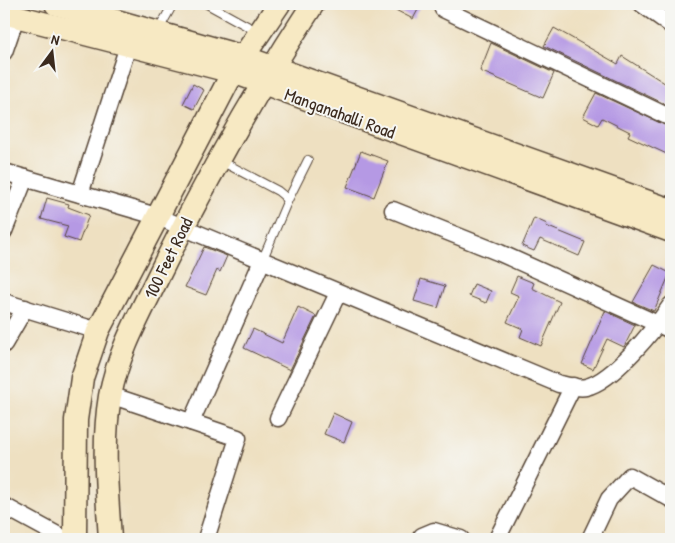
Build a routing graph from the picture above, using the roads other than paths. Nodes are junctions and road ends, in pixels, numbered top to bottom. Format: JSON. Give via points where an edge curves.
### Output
{"nodes":[{"id":1,"x":56,"y":4,"type":"edge"},
{"id":2,"x":173,"y":4,"type":"edge"},
{"id":3,"x":207,"y":4,"type":"edge"},
{"id":4,"x":279,"y":4,"type":"edge"},
{"id":5,"x":313,"y":4,"type":"edge"},
{"id":6,"x":642,"y":4,"type":"edge"},
{"id":7,"x":443,"y":9,"type":"dead end"},
{"id":8,"x":10,"y":15,"type":"edge"},
{"id":9,"x":671,"y":25,"type":"edge"},
{"id":10,"x":156,"y":32,"type":"junction"},
{"id":11,"x":260,"y":33,"type":"junction"},
{"id":12,"x":128,"y":46,"type":"junction"},
{"id":13,"x":4,"y":52,"type":"edge"},
{"id":14,"x":238,"y":65,"type":"junction"},
{"id":15,"x":266,"y":76,"type":"junction"},
{"id":16,"x":671,"y":118,"type":"edge"},
{"id":17,"x":220,"y":160,"type":"junction"},
{"id":18,"x":308,"y":160,"type":"dead end"},
{"id":19,"x":4,"y":172,"type":"edge"},
{"id":20,"x":25,"y":178,"type":"junction"},
{"id":21,"x":80,"y":194,"type":"junction"},
{"id":22,"x":286,"y":202,"type":"junction"},
{"id":23,"x":393,"y":210,"type":"dead end"},
{"id":24,"x":671,"y":210,"type":"edge"},
{"id":25,"x":156,"y":216,"type":"junction"},
{"id":26,"x":181,"y":229,"type":"junction"},
{"id":27,"x":4,"y":231,"type":"edge"},
{"id":28,"x":671,"y":231,"type":"edge"},
{"id":29,"x":262,"y":261,"type":"junction"},
{"id":30,"x":338,"y":293,"type":"junction"},
{"id":31,"x":4,"y":302,"type":"edge"},
{"id":32,"x":671,"y":305,"type":"edge"},
{"id":33,"x":25,"y":308,"type":"junction"},
{"id":34,"x":664,"y":327,"type":"edge"},
{"id":35,"x":98,"y":331,"type":"junction"},
{"id":36,"x":4,"y":344,"type":"edge"},
{"id":37,"x":573,"y":386,"type":"junction"},
{"id":38,"x":110,"y":395,"type":"junction"},
{"id":39,"x":278,"y":418,"type":"dead end"},
{"id":40,"x":191,"y":422,"type":"junction"},
{"id":41,"x":671,"y":499,"type":"edge"},
{"id":42,"x":4,"y":506,"type":"edge"},
{"id":43,"x":66,"y":539,"type":"edge"},
{"id":44,"x":110,"y":539,"type":"edge"},
{"id":45,"x":206,"y":539,"type":"edge"},
{"id":46,"x":420,"y":539,"type":"edge"},
{"id":47,"x":461,"y":539,"type":"edge"},
{"id":48,"x":497,"y":539,"type":"edge"},
{"id":49,"x":590,"y":539,"type":"edge"}],
"edges":[{"from":1,"to":10,"type":"main road","name":"Manganahalli Road"},
{"from":2,"to":10,"type":"lane"},
{"from":3,"to":11,"type":"lane"},
{"from":4,"to":11,"type":"main road","name":"100 Feet Road"},
{"from":5,"to":15,"type":"main road","name":"100 Feet Road"},
{"from":6,"to":9,"type":"street"},
{"from":7,"to":16,"type":"street"},
{"from":8,"to":12,"type":"main road","name":"Manganahalli Road"},
{"from":8,"to":13,"type":"street"},
{"from":10,"to":14,"type":"main road","name":"Manganahalli Road"},
{"from":11,"to":14,"type":"main road","name":"100 Feet Road"},
{"from":12,"to":14,"type":"main road","name":"Manganahalli Road"},
{"from":12,"to":21,"type":"street"},
{"from":14,"to":15,"type":"main road","name":"Manganahalli Road"},
{"from":14,"to":25,"type":"main road","name":"100 Feet Road"},
{"from":15,"to":17,"type":"main road","name":"100 Feet Road"},
{"from":15,"to":24,"type":"main road","name":"Manganahalli Road"},
{"from":15,"to":28,"type":"main road","name":"Manganahalli Road"},
{"from":17,"to":22,"type":"lane","via":[[278,191]]},
{"from":17,"to":26,"type":"main road","name":"100 Feet Road"},
{"from":18,"to":22,"type":"lane"},
{"from":19,"to":20,"type":"street"},
{"from":20,"to":21,"type":"street"},
{"from":20,"to":27,"type":"street"},
{"from":21,"to":25,"type":"street"},
{"from":22,"to":29,"type":"lane"},
{"from":23,"to":34,"type":"street","via":[[500,253]]},
{"from":25,"to":26,"type":"street"},
{"from":25,"to":35,"type":"main road","name":"100 Feet Road"},
{"from":26,"to":29,"type":"street"},
{"from":26,"to":38,"type":"main road","name":"100 Feet Road","via":[[121,353]]},
{"from":29,"to":30,"type":"street"},
{"from":29,"to":40,"type":"street"},
{"from":30,"to":37,"type":"street","via":[[559,384]]},
{"from":30,"to":39,"type":"street"},
{"from":31,"to":33,"type":"street"},
{"from":32,"to":34,"type":"street"},
{"from":33,"to":35,"type":"street"},
{"from":33,"to":36,"type":"street"},
{"from":34,"to":37,"type":"street","via":[[645,340],[602,381],[584,388]]},
{"from":35,"to":43,"type":"main road","name":"100 Feet Road","via":[[82,378]]},
{"from":37,"to":48,"type":"street"},
{"from":38,"to":40,"type":"street"},
{"from":38,"to":44,"type":"main road","name":"100 Feet Road","via":[[105,448]]},
{"from":40,"to":45,"type":"street","via":[[238,438]]},
{"from":41,"to":49,"type":"street","via":[[630,476],[609,499]]},
{"from":42,"to":43,"type":"street"},
{"from":46,"to":47,"type":"street","via":[[434,531]]}]}
